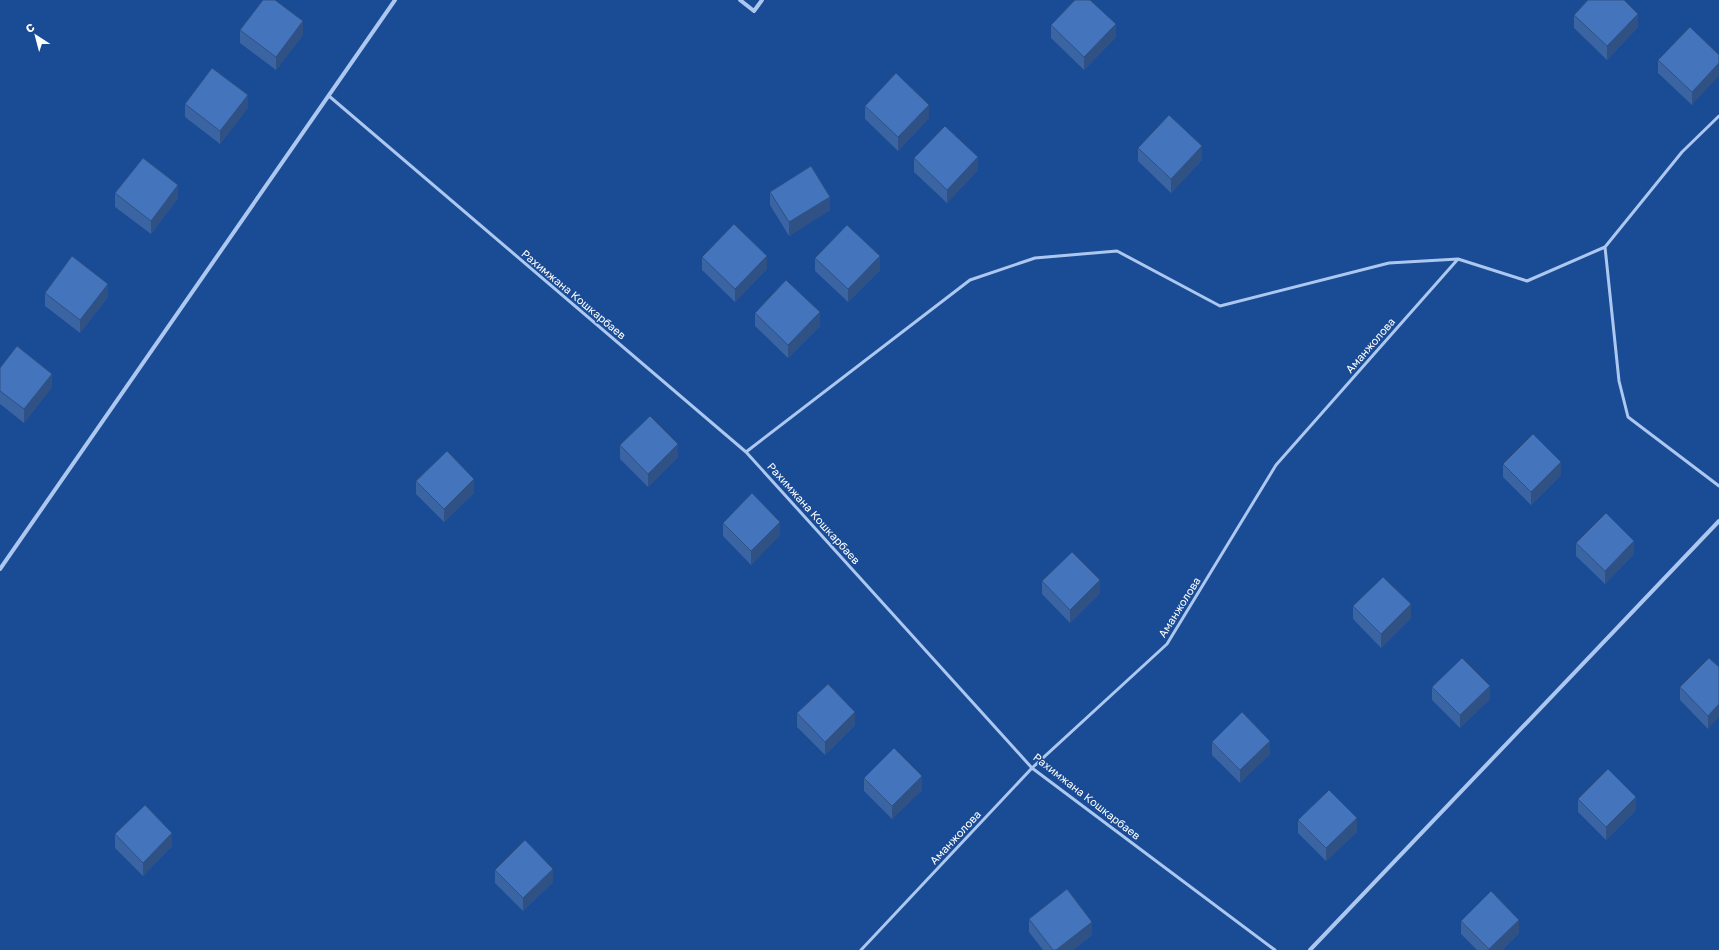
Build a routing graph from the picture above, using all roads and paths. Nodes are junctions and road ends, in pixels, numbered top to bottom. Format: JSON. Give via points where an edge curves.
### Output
{"nodes":[{"id":1,"x":395,"y":0,"type":"edge"},
{"id":2,"x":740,"y":0,"type":"edge"},
{"id":3,"x":762,"y":0,"type":"edge"},
{"id":4,"x":329,"y":96,"type":"junction"},
{"id":5,"x":1719,"y":116,"type":"edge"},
{"id":6,"x":1605,"y":247,"type":"junction"},
{"id":7,"x":1458,"y":258,"type":"junction"},
{"id":8,"x":746,"y":452,"type":"junction"},
{"id":9,"x":1719,"y":486,"type":"edge"},
{"id":10,"x":1719,"y":521,"type":"edge"},
{"id":11,"x":0,"y":569,"type":"edge"},
{"id":12,"x":1032,"y":768,"type":"junction"},
{"id":13,"x":861,"y":950,"type":"edge"},
{"id":14,"x":1275,"y":950,"type":"edge"},
{"id":15,"x":1310,"y":950,"type":"edge"}],
"edges":[{"from":1,"to":4,"type":"street"},
{"from":2,"to":3,"type":"street","via":[[754,10]]},
{"from":4,"to":8,"type":"lane","name":"Рахимжана Кошкарбаев"},
{"from":4,"to":11,"type":"street"},
{"from":5,"to":6,"type":"lane","via":[[1682,152]]},
{"from":6,"to":7,"type":"lane","via":[[1527,280]]},
{"from":6,"to":9,"type":"lane","via":[[1619,381],[1628,416]]},
{"from":7,"to":8,"type":"lane","via":[[1389,262],[1220,306],[1117,251],[1035,258],[970,280]]},
{"from":7,"to":12,"type":"lane","name":"Аманжолова","via":[[1276,465],[1167,644]]},
{"from":8,"to":12,"type":"lane","name":"Рахимжана Кошкарбаев"},
{"from":10,"to":15,"type":"street"},
{"from":12,"to":13,"type":"lane","name":"Аманжолова"},
{"from":12,"to":14,"type":"lane","name":"Рахимжана Кошкарбаев"}]}
